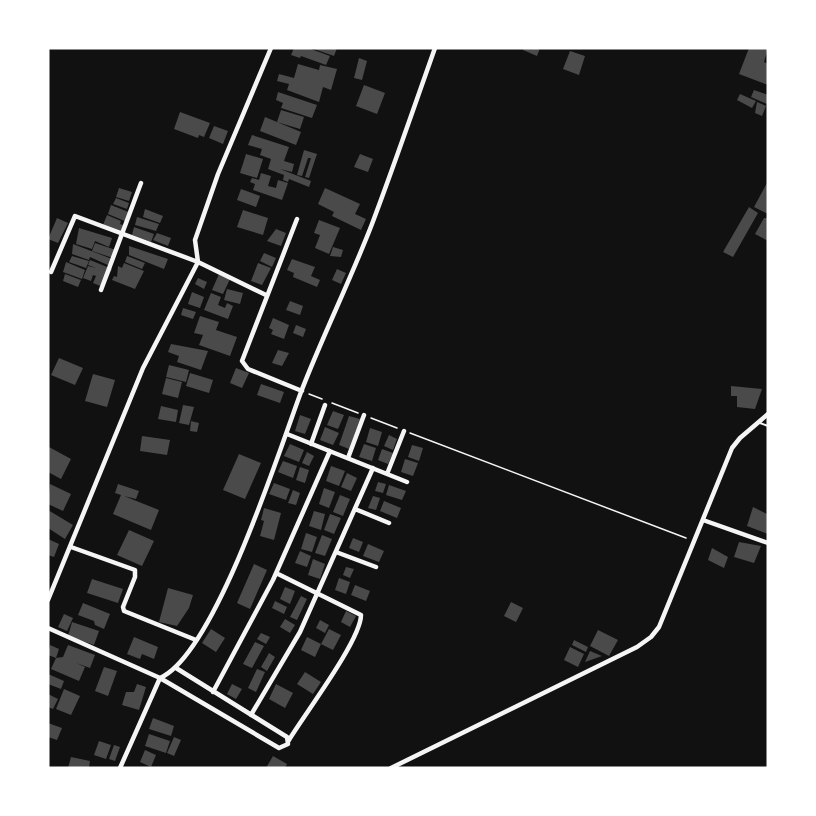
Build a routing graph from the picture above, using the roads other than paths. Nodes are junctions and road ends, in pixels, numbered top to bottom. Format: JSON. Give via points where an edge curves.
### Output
{"nodes":[{"id":1,"x":271,"y":48,"type":"edge"},
{"id":2,"x":435,"y":48,"type":"edge"},
{"id":3,"x":141,"y":183,"type":"dead end"},
{"id":4,"x":297,"y":219,"type":"dead end"},
{"id":5,"x":122,"y":234,"type":"junction"},
{"id":6,"x":198,"y":262,"type":"junction"},
{"id":7,"x":51,"y":272,"type":"dead end"},
{"id":8,"x":101,"y":290,"type":"dead end"},
{"id":9,"x":266,"y":295,"type":"junction"},
{"id":10,"x":302,"y":391,"type":"junction"},
{"id":11,"x":325,"y":405,"type":"dead end"},
{"id":12,"x":768,"y":414,"type":"edge"},
{"id":13,"x":364,"y":415,"type":"road end"},
{"id":14,"x":758,"y":422,"type":"junction"},
{"id":15,"x":768,"y":426,"type":"edge"},
{"id":16,"x":404,"y":431,"type":"road end"},
{"id":17,"x":287,"y":434,"type":"junction"},
{"id":18,"x":311,"y":444,"type":"junction"},
{"id":19,"x":330,"y":451,"type":"junction"},
{"id":20,"x":348,"y":458,"type":"junction"},
{"id":21,"x":373,"y":468,"type":"junction"},
{"id":22,"x":387,"y":474,"type":"junction"},
{"id":23,"x":407,"y":482,"type":"dead end"},
{"id":24,"x":355,"y":509,"type":"junction"},
{"id":25,"x":703,"y":520,"type":"junction"},
{"id":26,"x":389,"y":523,"type":"dead end"},
{"id":27,"x":768,"y":543,"type":"edge"},
{"id":28,"x":71,"y":547,"type":"junction"},
{"id":29,"x":336,"y":552,"type":"junction"},
{"id":30,"x":376,"y":567,"type":"dead end"},
{"id":31,"x":276,"y":573,"type":"junction"},
{"id":32,"x":318,"y":593,"type":"junction"},
{"id":33,"x":48,"y":600,"type":"edge"},
{"id":34,"x":48,"y":628,"type":"edge"},
{"id":35,"x":196,"y":640,"type":"junction"},
{"id":36,"x":176,"y":668,"type":"junction"},
{"id":37,"x":160,"y":678,"type":"junction"},
{"id":38,"x":213,"y":692,"type":"junction"},
{"id":39,"x":251,"y":715,"type":"junction"},
{"id":40,"x":289,"y":740,"type":"junction"},
{"id":41,"x":120,"y":768,"type":"edge"},
{"id":42,"x":391,"y":768,"type":"edge"}],
"edges":[{"from":1,"to":6,"type":"street","via":[[195,240]]},
{"from":2,"to":10,"type":"street","via":[[372,225]]},
{"from":3,"to":5,"type":"street"},
{"from":4,"to":9,"type":"street"},
{"from":5,"to":6,"type":"street"},
{"from":5,"to":7,"type":"street","via":[[75,216]]},
{"from":5,"to":8,"type":"street"},
{"from":6,"to":9,"type":"street"},
{"from":6,"to":28,"type":"street","via":[[143,368]]},
{"from":9,"to":10,"type":"street","via":[[242,364]]},
{"from":10,"to":17,"type":"street"},
{"from":11,"to":18,"type":"street"},
{"from":12,"to":14,"type":"street"},
{"from":13,"to":20,"type":"street"},
{"from":14,"to":15,"type":"lane"},
{"from":14,"to":25,"type":"street","via":[[732,448]]},
{"from":16,"to":22,"type":"street"},
{"from":17,"to":18,"type":"street"},
{"from":17,"to":35,"type":"street","via":[[228,580]]},
{"from":18,"to":19,"type":"street"},
{"from":19,"to":20,"type":"street"},
{"from":19,"to":31,"type":"street"},
{"from":20,"to":21,"type":"street"},
{"from":21,"to":22,"type":"street"},
{"from":21,"to":24,"type":"street"},
{"from":22,"to":23,"type":"street"},
{"from":24,"to":26,"type":"street"},
{"from":24,"to":29,"type":"street"},
{"from":25,"to":27,"type":"street"},
{"from":25,"to":42,"type":"street","via":[[659,627],[651,637]]},
{"from":28,"to":33,"type":"street"},
{"from":28,"to":35,"type":"street","via":[[135,570],[124,611]]},
{"from":29,"to":30,"type":"street"},
{"from":29,"to":32,"type":"street"},
{"from":31,"to":32,"type":"street"},
{"from":31,"to":38,"type":"street"},
{"from":32,"to":39,"type":"street"},
{"from":32,"to":40,"type":"street","via":[[360,612],[361,621]]},
{"from":34,"to":37,"type":"street"},
{"from":35,"to":36,"type":"street"},
{"from":36,"to":37,"type":"street"},
{"from":36,"to":38,"type":"street"},
{"from":37,"to":40,"type":"street","via":[[279,748]]},
{"from":37,"to":41,"type":"street"},
{"from":38,"to":39,"type":"street"},
{"from":39,"to":40,"type":"street"}]}
